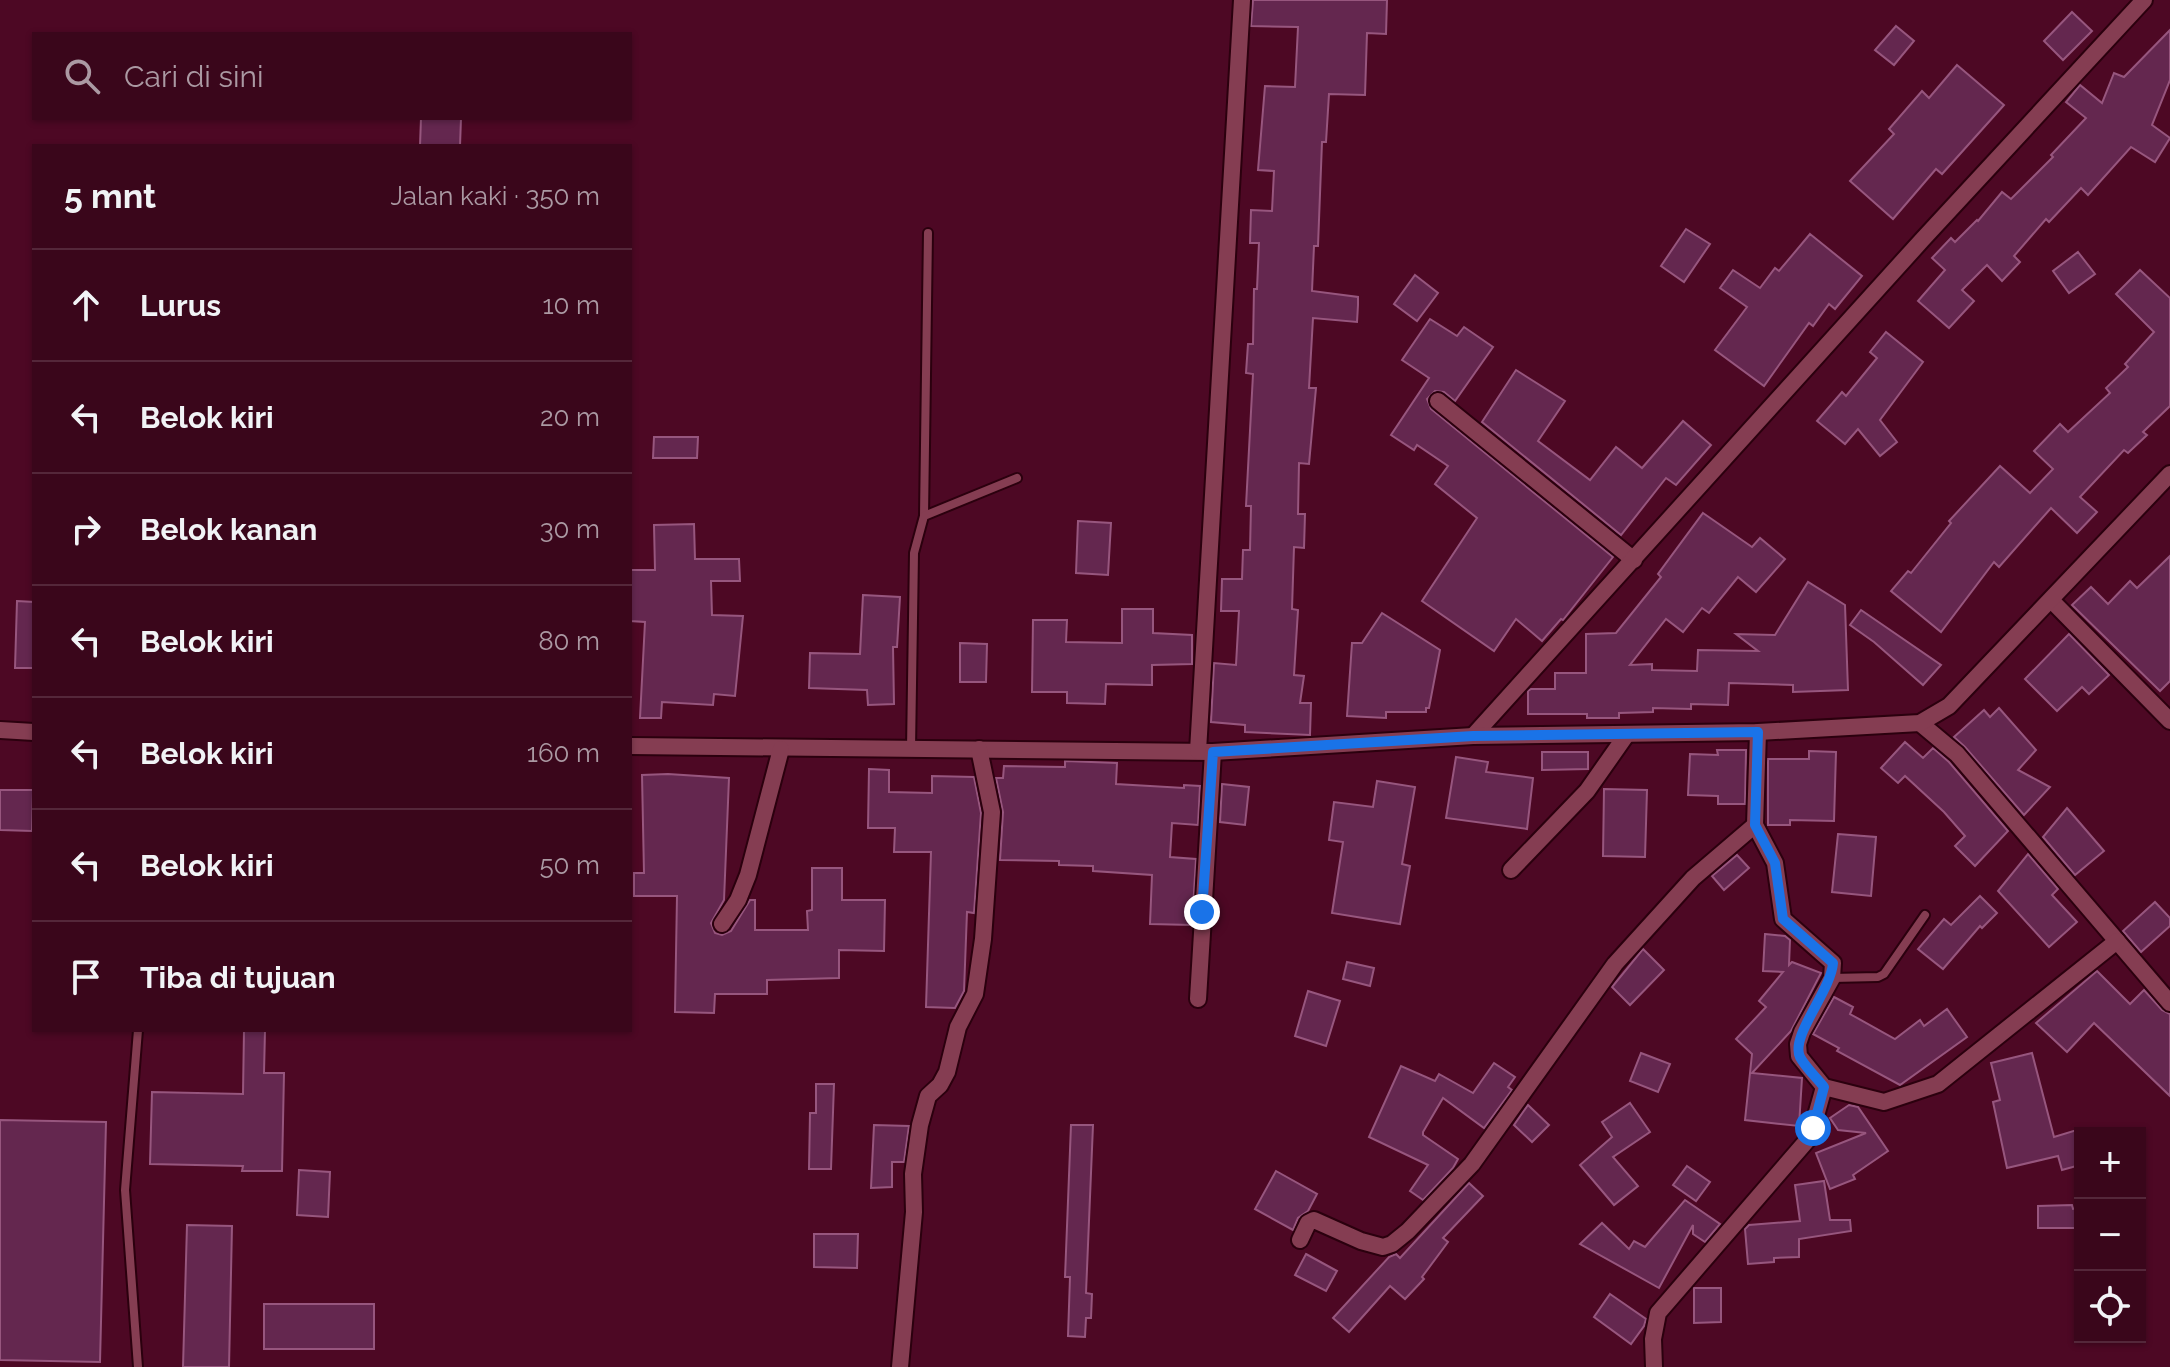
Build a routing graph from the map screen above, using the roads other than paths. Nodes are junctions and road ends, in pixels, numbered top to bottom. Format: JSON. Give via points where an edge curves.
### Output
{"nodes":[{"id":1,"x":1242,"y":0,"type":"edge"},
{"id":2,"x":2144,"y":0,"type":"edge"},
{"id":3,"x":928,"y":233,"type":"dead end"},
{"id":4,"x":1438,"y":401,"type":"dead end"},
{"id":5,"x":2170,"y":474,"type":"edge"},
{"id":6,"x":1017,"y":478,"type":"dead end"},
{"id":7,"x":924,"y":516,"type":"junction"},
{"id":8,"x":1634,"y":560,"type":"junction"},
{"id":9,"x":2052,"y":601,"type":"junction"},
{"id":10,"x":2170,"y":721,"type":"edge"},
{"id":11,"x":1920,"y":723,"type":"junction"},
{"id":12,"x":0,"y":730,"type":"edge"},
{"id":13,"x":32,"y":732,"type":"edge"},
{"id":14,"x":1758,"y":732,"type":"junction"},
{"id":15,"x":1627,"y":734,"type":"junction"},
{"id":16,"x":1473,"y":736,"type":"junction"},
{"id":17,"x":632,"y":746,"type":"edge"},
{"id":18,"x":781,"y":749,"type":"junction"},
{"id":19,"x":911,"y":749,"type":"junction"},
{"id":20,"x":979,"y":749,"type":"junction"},
{"id":21,"x":1205,"y":752,"type":"junction"},
{"id":22,"x":1755,"y":825,"type":"junction"},
{"id":23,"x":1511,"y":870,"type":"dead end"},
{"id":24,"x":1925,"y":915,"type":"dead end"},
{"id":25,"x":722,"y":924,"type":"dead end"},
{"id":26,"x":2117,"y":941,"type":"junction"},
{"id":27,"x":1832,"y":978,"type":"junction"},
{"id":28,"x":1198,"y":999,"type":"dead end"},
{"id":29,"x":2170,"y":1003,"type":"edge"},
{"id":30,"x":138,"y":1032,"type":"edge"},
{"id":31,"x":1824,"y":1087,"type":"junction"},
{"id":32,"x":1300,"y":1240,"type":"dead end"},
{"id":33,"x":138,"y":1367,"type":"edge"},
{"id":34,"x":900,"y":1367,"type":"edge"},
{"id":35,"x":1654,"y":1367,"type":"edge"}],
"edges":[{"from":1,"to":21,"type":"street"},
{"from":2,"to":8,"type":"street"},
{"from":3,"to":7,"type":"lane"},
{"from":4,"to":8,"type":"street"},
{"from":5,"to":9,"type":"street"},
{"from":6,"to":7,"type":"lane"},
{"from":7,"to":19,"type":"lane","via":[[914,553]]},
{"from":8,"to":16,"type":"street"},
{"from":9,"to":10,"type":"street"},
{"from":9,"to":11,"type":"street","via":[[1949,706]]},
{"from":11,"to":14,"type":"street"},
{"from":11,"to":26,"type":"street","via":[[1957,754]]},
{"from":12,"to":13,"type":"street"},
{"from":14,"to":15,"type":"street"},
{"from":14,"to":22,"type":"street"},
{"from":15,"to":16,"type":"street"},
{"from":15,"to":23,"type":"street","via":[[1587,791]]},
{"from":16,"to":21,"type":"street"},
{"from":17,"to":18,"type":"street"},
{"from":18,"to":19,"type":"street"},
{"from":18,"to":25,"type":"street","via":[[748,875]]},
{"from":19,"to":20,"type":"street"},
{"from":20,"to":21,"type":"street"},
{"from":20,"to":34,"type":"street","via":[[992,812],[983,939],[975,994],[958,1027],[947,1072],[928,1096],[920,1125]]},
{"from":21,"to":28,"type":"street"},
{"from":22,"to":27,"type":"street","via":[[1775,863],[1783,919],[1833,963]]},
{"from":22,"to":32,"type":"street","via":[[1693,878],[1615,964],[1472,1164],[1408,1231],[1383,1247],[1314,1220]]},
{"from":24,"to":27,"type":"lane","via":[[1884,974]]},
{"from":26,"to":29,"type":"street"},
{"from":26,"to":31,"type":"street","via":[[1938,1084],[1884,1102]]},
{"from":27,"to":31,"type":"street","via":[[1798,1044],[1799,1056]]},
{"from":30,"to":33,"type":"lane","via":[[125,1190]]},
{"from":31,"to":35,"type":"street","via":[[1810,1137],[1658,1313]]}]}
